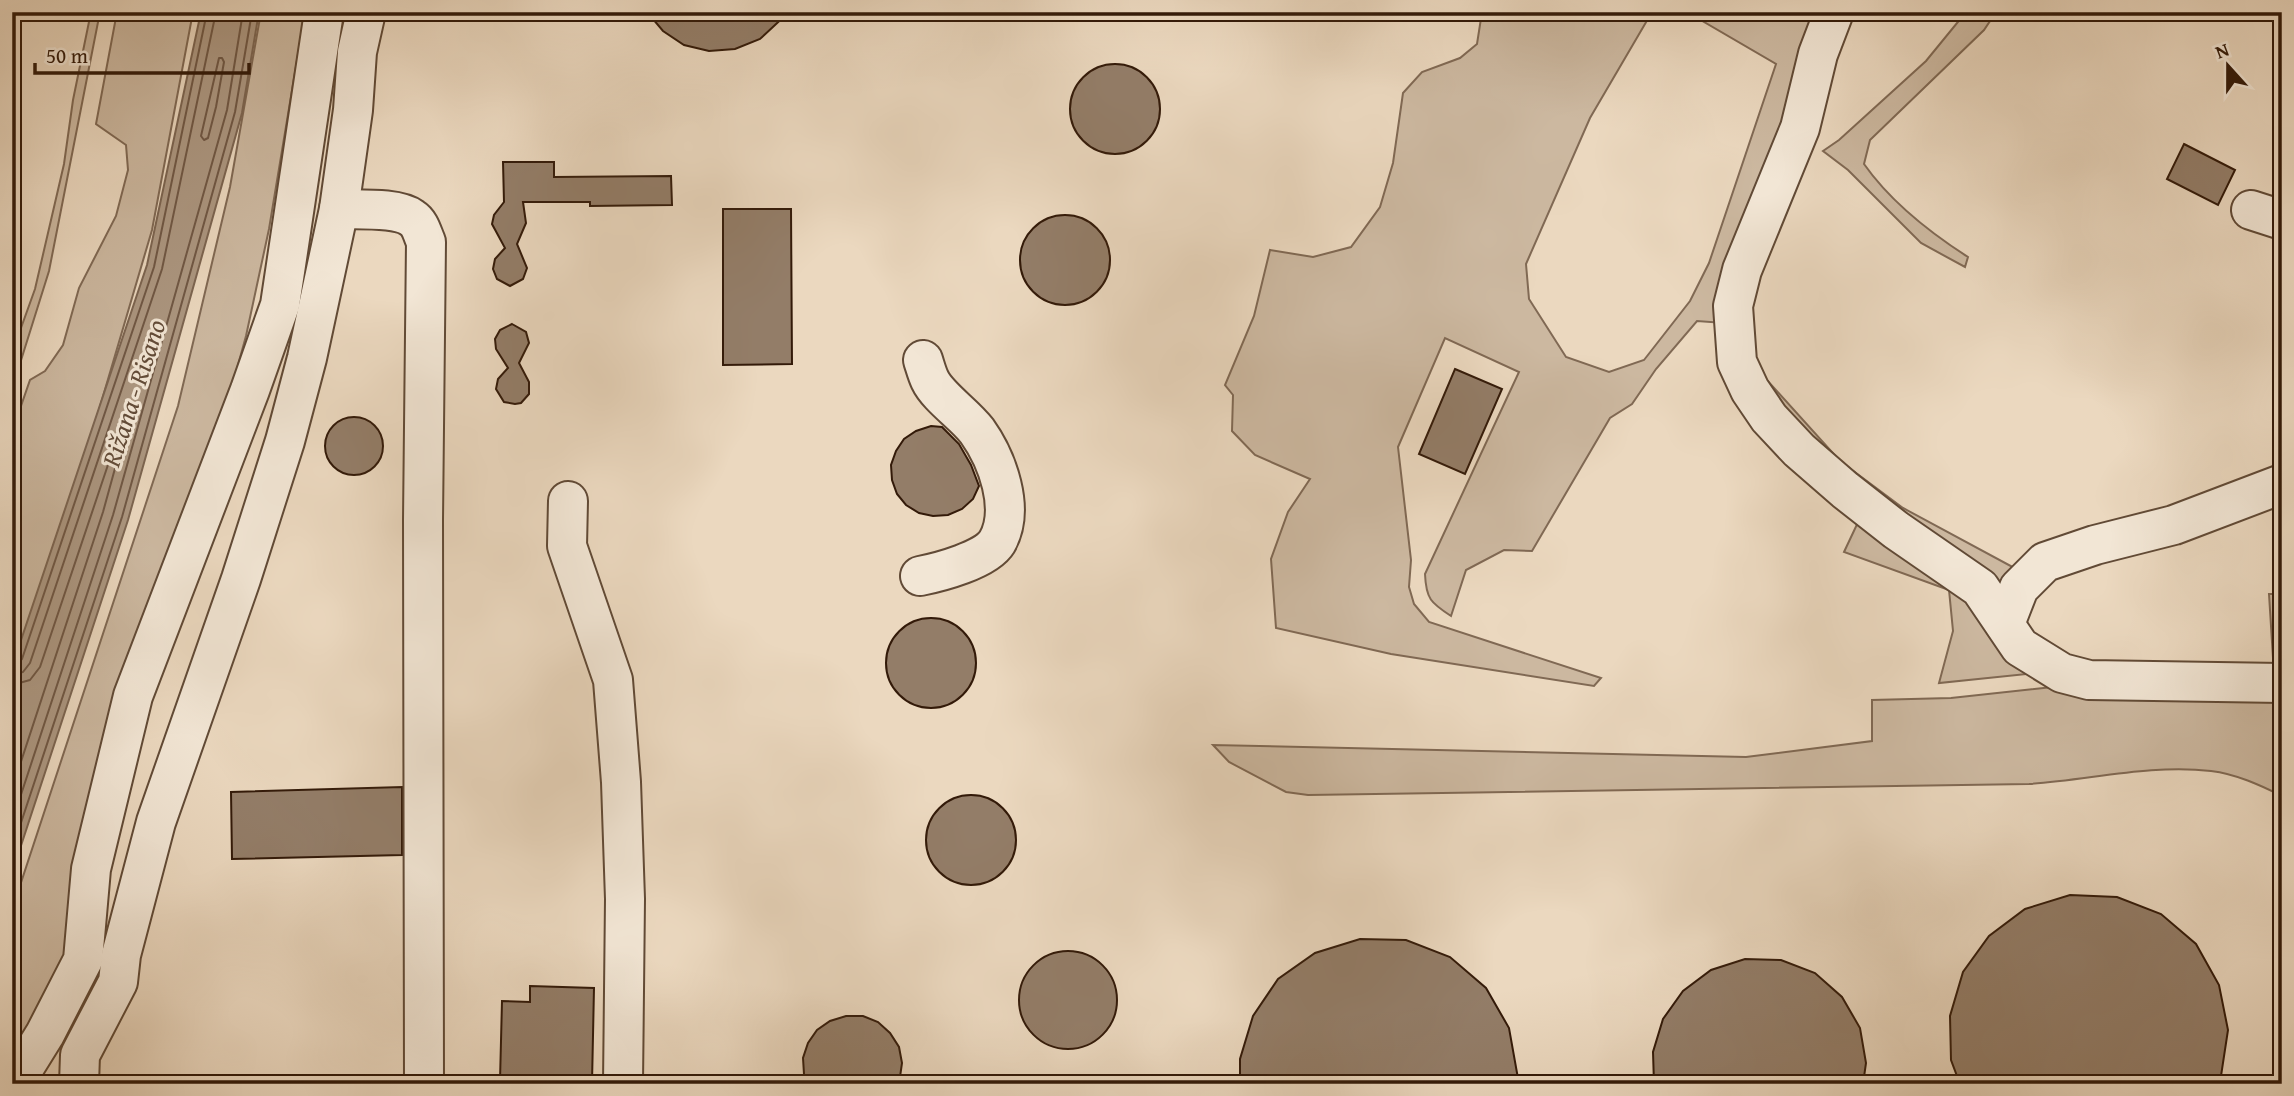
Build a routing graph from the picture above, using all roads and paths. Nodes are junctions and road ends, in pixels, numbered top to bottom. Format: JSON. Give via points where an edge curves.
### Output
{"nodes":[{"id":1,"x":324,"y":12,"type":"edge"},
{"id":2,"x":366,"y":12,"type":"edge"},
{"id":3,"x":1834,"y":12,"type":"edge"},
{"id":4,"x":339,"y":209,"type":"junction"},
{"id":5,"x":923,"y":360,"type":"dead end"},
{"id":6,"x":2282,"y":484,"type":"edge"},
{"id":7,"x":568,"y":501,"type":"dead end"},
{"id":8,"x":920,"y":576,"type":"dead end"},
{"id":9,"x":2005,"y":624,"type":"junction"},
{"id":10,"x":2282,"y":683,"type":"edge"},
{"id":11,"x":14,"y":1084,"type":"edge"},
{"id":12,"x":79,"y":1084,"type":"edge"},
{"id":13,"x":424,"y":1084,"type":"edge"},
{"id":14,"x":623,"y":1084,"type":"edge"}],
"edges":[{"from":1,"to":11,"type":"street","via":[[280,305],[133,696],[92,869],[83,960]]},
{"from":2,"to":4,"type":"street"},
{"from":3,"to":9,"type":"street","via":[[1818,54],[1800,128],[1742,270],[1733,306],[1737,362],[1769,418],[1799,450],[1896,530],[1980,588]]},
{"from":4,"to":12,"type":"street","via":[[285,441],[156,822],[118,982],[80,1055]]},
{"from":4,"to":13,"type":"street","via":[[410,216],[426,242]]},
{"from":5,"to":8,"type":"street","via":[[930,382],[990,450],[1002,481],[1004,518],[996,543],[974,560]]},
{"from":6,"to":9,"type":"street","via":[[2174,524],[2045,562],[2019,588]]},
{"from":7,"to":14,"type":"street","via":[[567,546],[613,680],[625,899]]},
{"from":9,"to":10,"type":"street","via":[[2020,647],[2062,673],[2089,680]]}]}
